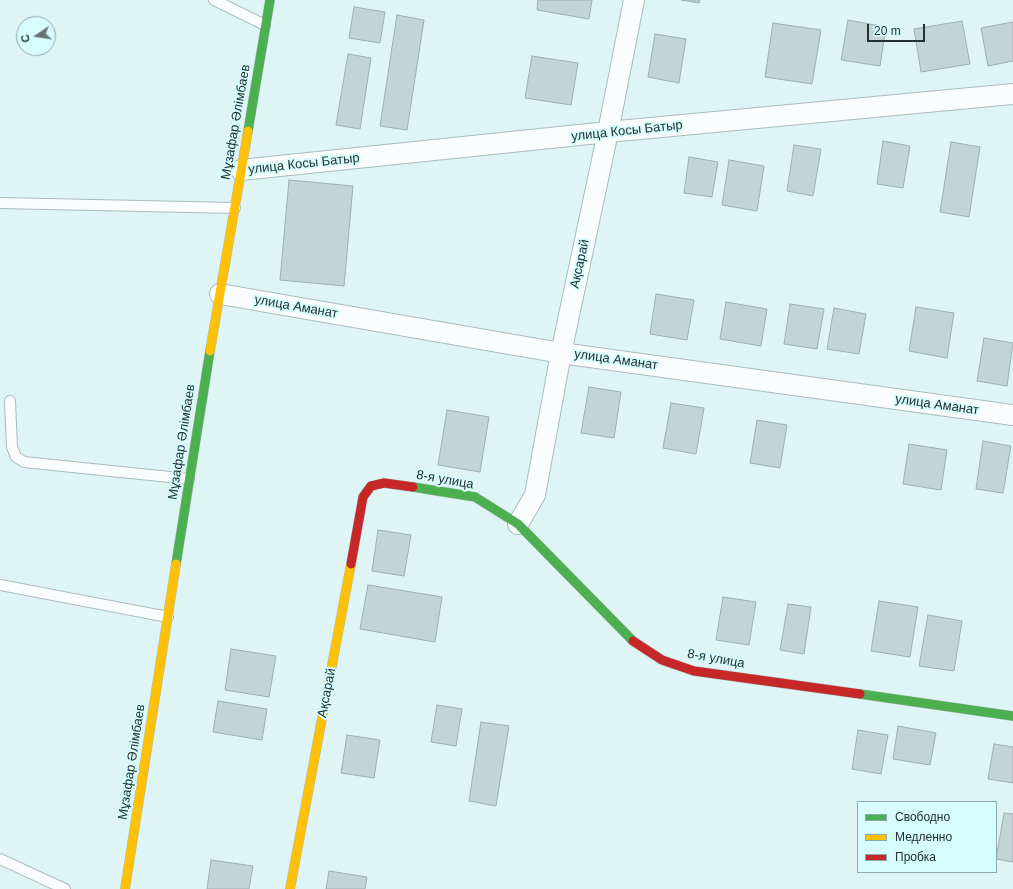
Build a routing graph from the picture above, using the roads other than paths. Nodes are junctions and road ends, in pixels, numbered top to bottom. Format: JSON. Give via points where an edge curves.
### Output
{"nodes":[{"id":1,"x":214,"y":0,"type":"edge"},
{"id":2,"x":270,"y":0,"type":"edge"},
{"id":3,"x":634,"y":0,"type":"edge"},
{"id":4,"x":265,"y":25,"type":"junction"},
{"id":5,"x":1013,"y":94,"type":"edge"},
{"id":6,"x":608,"y":132,"type":"junction"},
{"id":7,"x":241,"y":170,"type":"junction"},
{"id":8,"x":0,"y":203,"type":"edge"},
{"id":9,"x":235,"y":208,"type":"junction"},
{"id":10,"x":220,"y":294,"type":"junction"},
{"id":11,"x":561,"y":353,"type":"junction"},
{"id":12,"x":10,"y":400,"type":"dead end"},
{"id":13,"x":1013,"y":415,"type":"edge"},
{"id":14,"x":189,"y":479,"type":"junction"},
{"id":15,"x":363,"y":497,"type":"joint"},
{"id":16,"x":518,"y":524,"type":"junction"},
{"id":17,"x":0,"y":585,"type":"edge"},
{"id":18,"x":168,"y":617,"type":"junction"},
{"id":19,"x":1013,"y":716,"type":"edge"},
{"id":20,"x":0,"y":859,"type":"edge"},
{"id":21,"x":66,"y":889,"type":"edge"},
{"id":22,"x":125,"y":889,"type":"edge"},
{"id":23,"x":290,"y":889,"type":"edge"}],
"edges":[{"from":1,"to":4,"type":"lane"},
{"from":2,"to":4,"type":"street","name":"Мұзафар Әлімбаев"},
{"from":3,"to":6,"type":"street","name":"Ақсарай"},
{"from":4,"to":7,"type":"street","name":"Мұзафар Әлімбаев"},
{"from":5,"to":6,"type":"street","name":"улица Косы Батыр"},
{"from":6,"to":7,"type":"street","name":"улица Косы Батыр"},
{"from":6,"to":11,"type":"street","name":"Ақсарай"},
{"from":7,"to":9,"type":"street","name":"Мұзафар Әлімбаев"},
{"from":8,"to":9,"type":"lane"},
{"from":9,"to":10,"type":"street","name":"Мұзафар Әлімбаев"},
{"from":10,"to":11,"type":"street","name":"улица Аманат"},
{"from":10,"to":14,"type":"street","name":"Мұзафар Әлімбаев"},
{"from":11,"to":13,"type":"street","name":"улица Аманат"},
{"from":11,"to":16,"type":"street","name":"Ақсарай","via":[[535,495]]},
{"from":12,"to":14,"type":"lane","via":[[12,447],[16,457],[24,462]]},
{"from":14,"to":18,"type":"street","name":"Мұзафар Әлімбаев"},
{"from":15,"to":16,"type":"street","name":"8-я улица","via":[[371,486],[384,483],[475,497]]},
{"from":15,"to":23,"type":"street","name":"Ақсарай"},
{"from":16,"to":19,"type":"street","name":"8-я улица","via":[[631,640],[662,660],[694,671]]},
{"from":17,"to":18,"type":"lane"},
{"from":18,"to":22,"type":"street","name":"Мұзафар Әлімбаев"},
{"from":20,"to":21,"type":"lane"}]}
